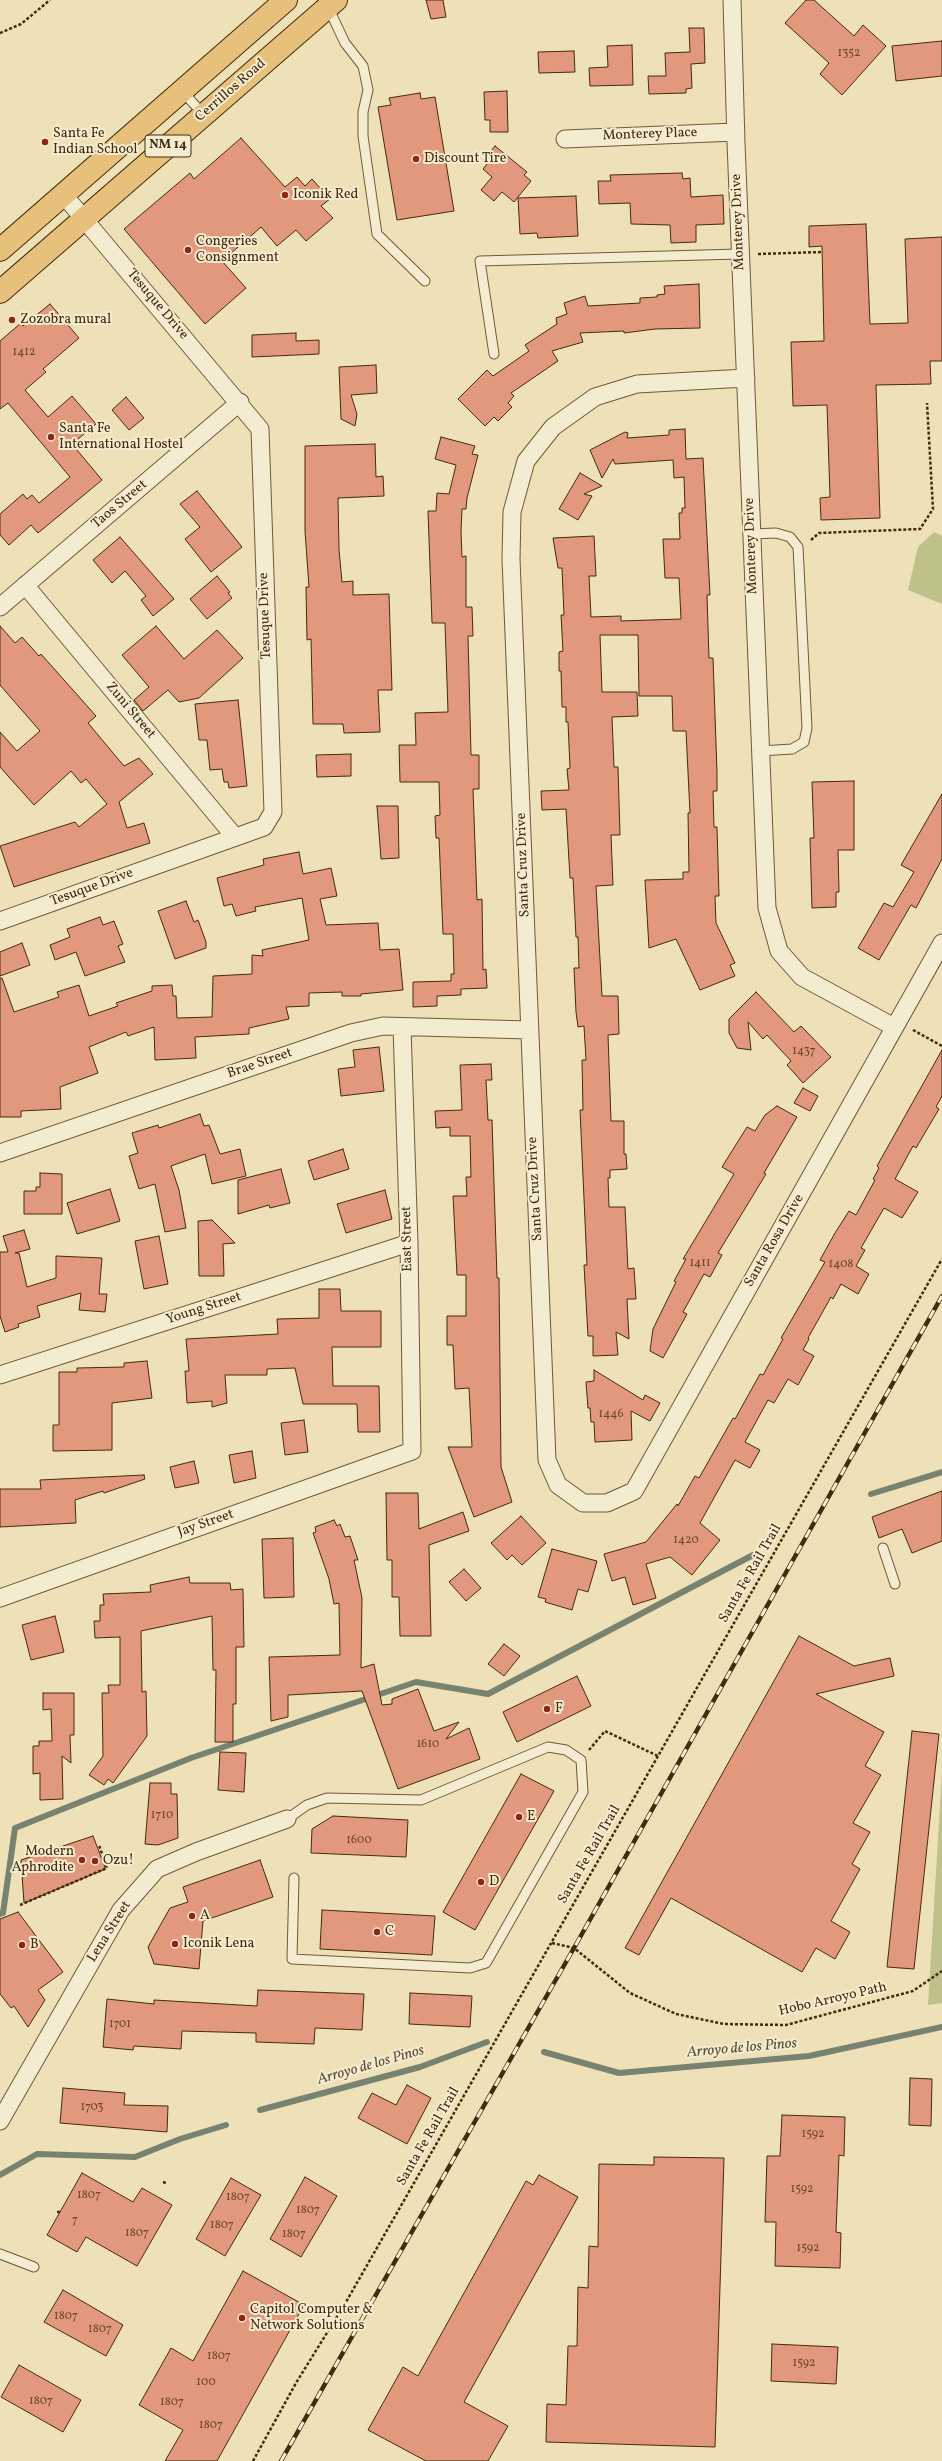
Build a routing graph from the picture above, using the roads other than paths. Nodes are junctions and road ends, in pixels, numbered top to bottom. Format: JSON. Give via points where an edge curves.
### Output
{"nodes":[{"id":1,"x":286,"y":0,"type":"edge"},
{"id":2,"x":732,"y":0,"type":"edge"},
{"id":3,"x":332,"y":4,"type":"edge"},
{"id":4,"x":182,"y":91,"type":"junction"},
{"id":5,"x":204,"y":115,"type":"junction"},
{"id":6,"x":735,"y":132,"type":"junction"},
{"id":7,"x":565,"y":139,"type":"dead end"},
{"id":8,"x":63,"y":194,"type":"junction"},
{"id":9,"x":84,"y":218,"type":"junction"},
{"id":10,"x":0,"y":250,"type":"edge"},
{"id":11,"x":747,"y":254,"type":"junction"},
{"id":12,"x":425,"y":281,"type":"dead end"},
{"id":13,"x":0,"y":292,"type":"edge"},
{"id":14,"x":494,"y":354,"type":"dead end"},
{"id":15,"x":746,"y":378,"type":"junction"},
{"id":16,"x":240,"y":402,"type":"junction"},
{"id":17,"x":751,"y":534,"type":"junction"},
{"id":18,"x":25,"y":585,"type":"junction"},
{"id":19,"x":0,"y":607,"type":"edge"},
{"id":20,"x":760,"y":751,"type":"junction"},
{"id":21,"x":235,"y":837,"type":"junction"},
{"id":22,"x":2,"y":917,"type":"edge"},
{"id":23,"x":942,"y":943,"type":"edge"},
{"id":24,"x":402,"y":1026,"type":"junction"},
{"id":25,"x":894,"y":1028,"type":"junction"},
{"id":26,"x":529,"y":1030,"type":"junction"},
{"id":27,"x":0,"y":1153,"type":"edge"},
{"id":28,"x":409,"y":1243,"type":"junction"},
{"id":29,"x":0,"y":1375,"type":"edge"},
{"id":30,"x":412,"y":1451,"type":"joint"},
{"id":31,"x":583,"y":1503,"type":"joint"},
{"id":32,"x":883,"y":1548,"type":"dead end"},
{"id":33,"x":895,"y":1584,"type":"dead end"},
{"id":34,"x":0,"y":1598,"type":"edge"},
{"id":35,"x":287,"y":1819,"type":"joint"},
{"id":36,"x":294,"y":1878,"type":"dead end"},
{"id":37,"x":0,"y":2121,"type":"edge"},
{"id":38,"x":0,"y":2254,"type":"edge"},
{"id":39,"x":34,"y":2267,"type":"dead end"}],
"edges":[{"from":1,"to":4,"type":"main road","number":"NM 14"},
{"from":2,"to":6,"type":"street","name":"Monterey Drive"},
{"from":3,"to":5,"type":"main road","name":"Cerrillos Road","number":"NM 14"},
{"from":3,"to":12,"type":"lane","via":[[345,43],[363,66],[368,90],[363,112],[363,136],[377,234]]},
{"from":4,"to":5,"type":"lane"},
{"from":4,"to":8,"type":"main road","number":"NM 14"},
{"from":5,"to":9,"type":"main road","name":"Cerrillos Road","number":"NM 14"},
{"from":6,"to":7,"type":"street","name":"Monterey Place"},
{"from":6,"to":11,"type":"street","name":"Monterey Drive"},
{"from":8,"to":9,"type":"street","name":"Tesuque Drive"},
{"from":8,"to":10,"type":"main road","number":"NM 14"},
{"from":9,"to":13,"type":"main road","name":"Cerrillos Road","number":"NM 14"},
{"from":9,"to":16,"type":"street","name":"Tesuque Drive"},
{"from":11,"to":14,"type":"lane","via":[[480,261]]},
{"from":11,"to":15,"type":"street","name":"Monterey Drive"},
{"from":15,"to":17,"type":"street","name":"Monterey Drive"},
{"from":15,"to":26,"type":"street","name":"Santa Cruz Drive","via":[[637,384],[595,397],[553,427],[526,461],[512,512],[511,559]]},
{"from":16,"to":18,"type":"street","name":"Taos Street"},
{"from":16,"to":21,"type":"street","name":"Tesuque Drive","via":[[260,429],[273,812],[264,827]]},
{"from":17,"to":20,"type":"street","name":"Monterey Drive"},
{"from":17,"to":20,"type":"lane","via":[[776,533],[790,537],[798,547],[807,728],[804,742],[792,749]]},
{"from":18,"to":19,"type":"street","name":"Taos Street"},
{"from":18,"to":21,"type":"street","name":"Zuni Street"},
{"from":20,"to":25,"type":"street","name":"Monterey Drive","via":[[767,908],[779,951],[802,977]]},
{"from":21,"to":22,"type":"street","name":"Tesuque Drive"},
{"from":23,"to":25,"type":"street","name":"Santa Rosa Drive"},
{"from":24,"to":26,"type":"street","name":"Brae Street"},
{"from":24,"to":27,"type":"street","name":"Brae Street","via":[[383,1026],[351,1033]]},
{"from":24,"to":28,"type":"street","name":"East Street"},
{"from":25,"to":31,"type":"street","name":"Santa Rosa Drive","via":[[634,1491],[607,1503]]},
{"from":26,"to":31,"type":"street","name":"Santa Cruz Drive","via":[[547,1460],[558,1485]]},
{"from":28,"to":29,"type":"street","name":"Young Street"},
{"from":28,"to":30,"type":"street","name":"East Street"},
{"from":30,"to":34,"type":"street","name":"Jay Street"},
{"from":32,"to":33,"type":"lane"},
{"from":35,"to":36,"type":"lane","via":[[307,1805],[327,1798],[421,1800],[548,1747],[566,1750],[581,1760],[583,1792],[486,1963],[470,1968],[292,1959]]},
{"from":35,"to":37,"type":"street","name":"Lena Street","via":[[157,1869],[121,1910]]},
{"from":38,"to":39,"type":"lane"}]}
